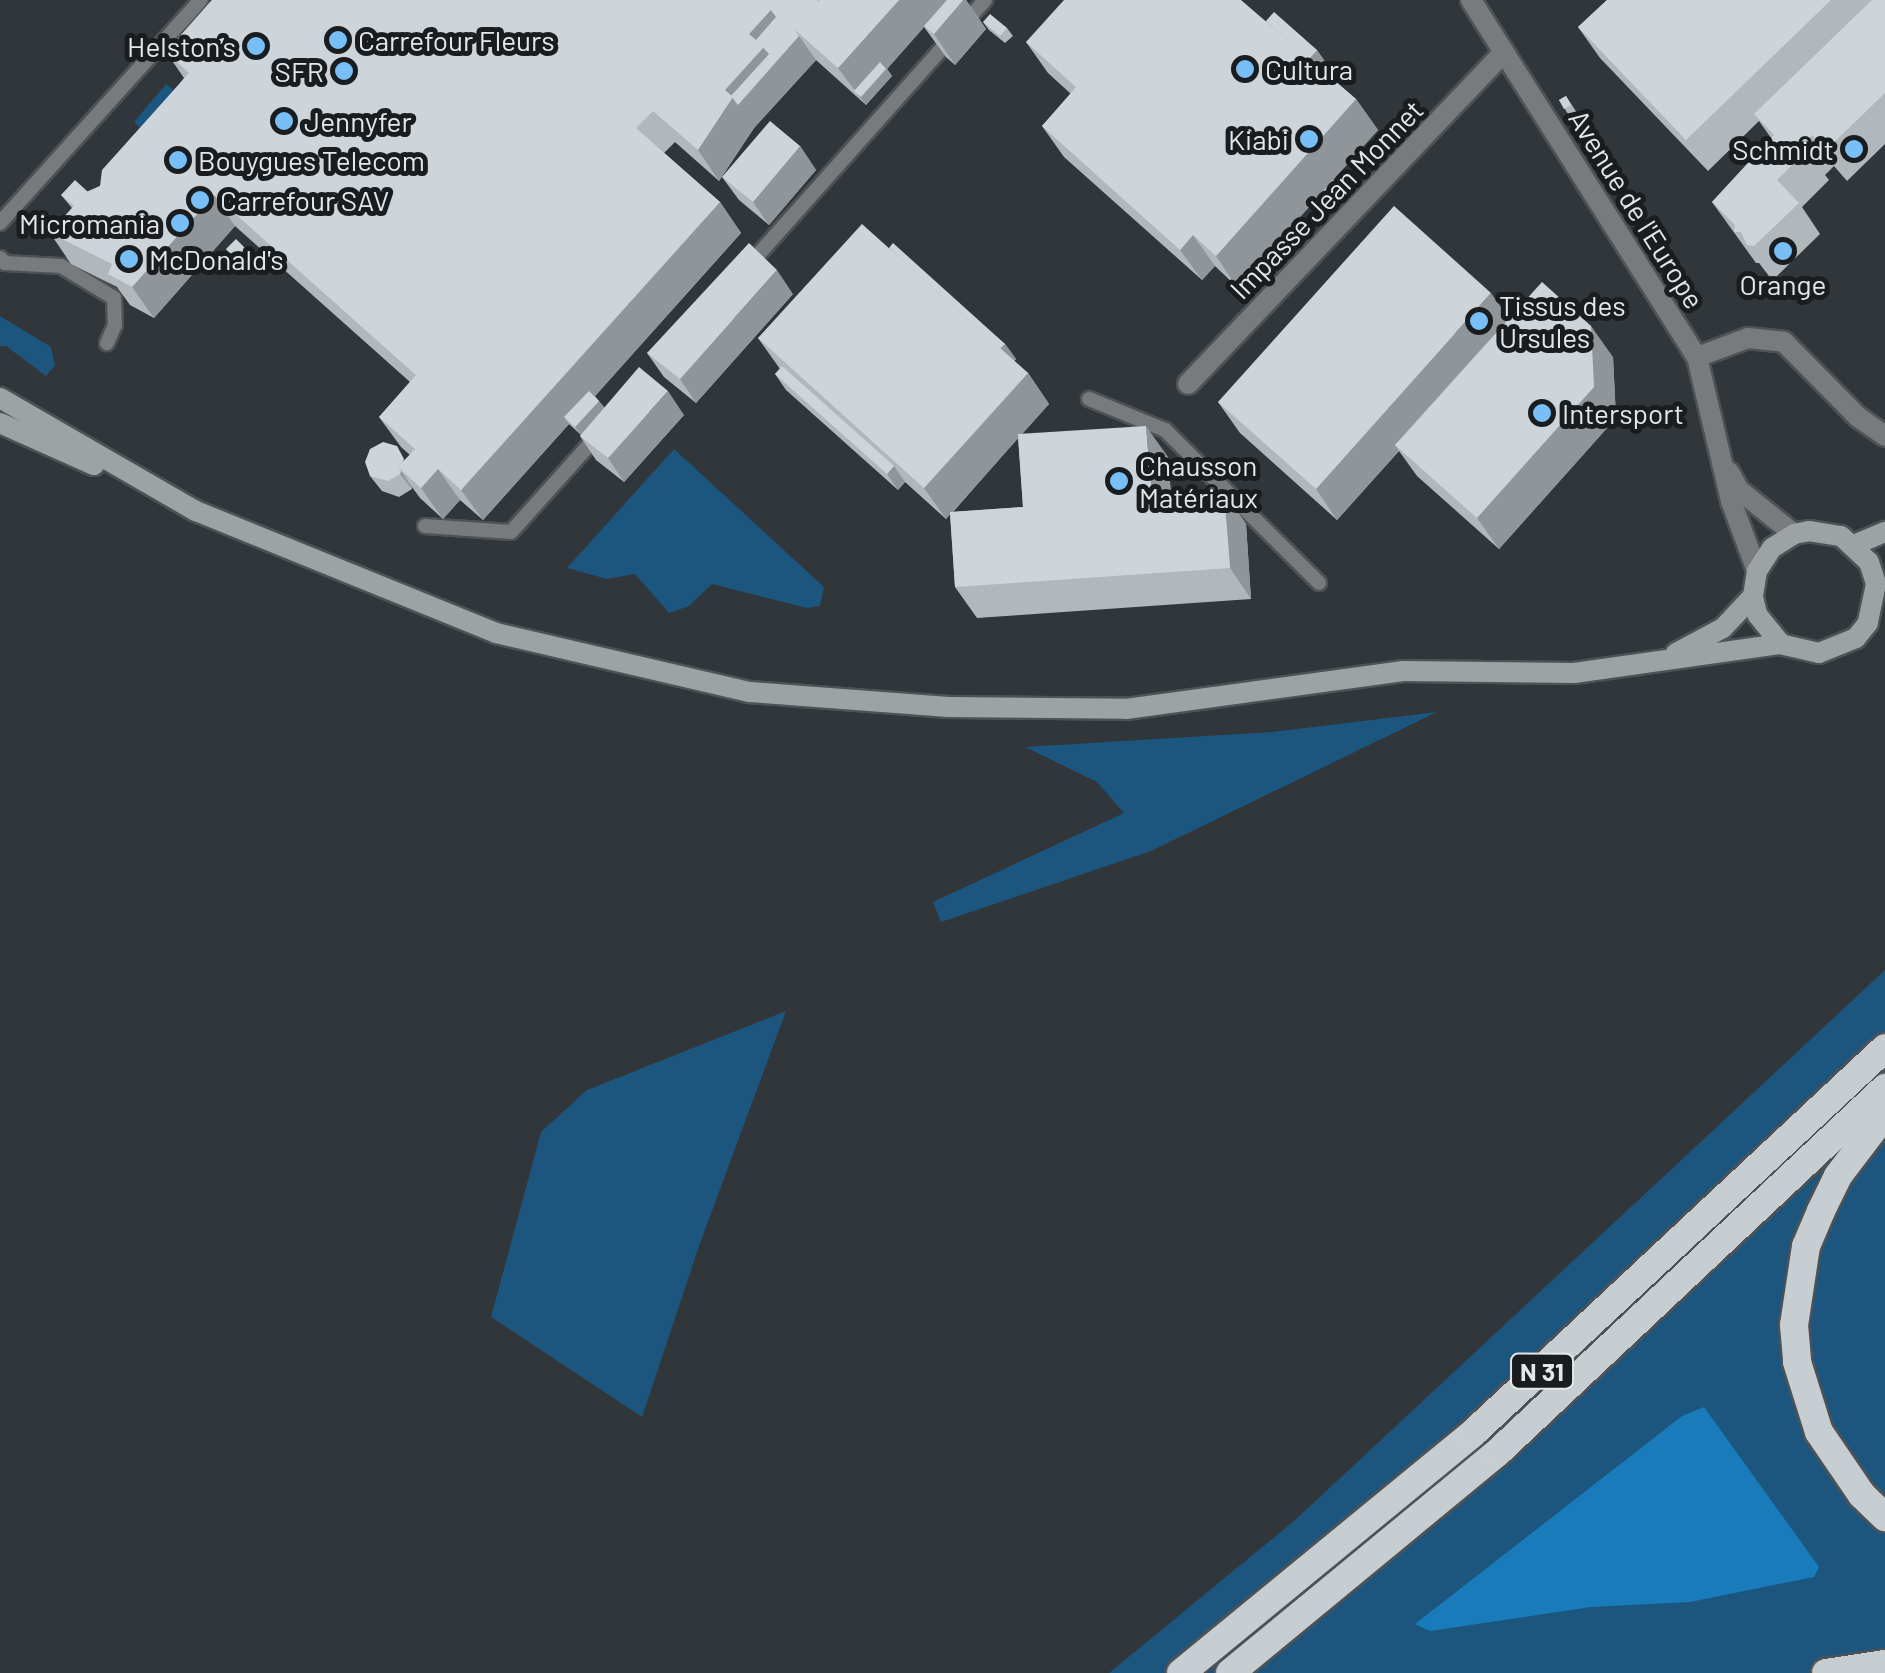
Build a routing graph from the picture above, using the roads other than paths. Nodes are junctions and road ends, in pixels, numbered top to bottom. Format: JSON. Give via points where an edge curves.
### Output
{"nodes":[{"id":1,"x":201,"y":0,"type":"edge"},
{"id":2,"x":985,"y":0,"type":"edge"},
{"id":3,"x":1470,"y":0,"type":"edge"},
{"id":4,"x":1504,"y":52,"type":"junction"},
{"id":5,"x":0,"y":223,"type":"edge"},
{"id":6,"x":0,"y":258,"type":"edge"},
{"id":7,"x":733,"y":283,"type":"edge"},
{"id":8,"x":107,"y":343,"type":"dead end"},
{"id":9,"x":1697,"y":357,"type":"junction"},
{"id":10,"x":1188,"y":384,"type":"dead end"},
{"id":11,"x":0,"y":398,"type":"edge"},
{"id":12,"x":1089,"y":399,"type":"dead end"},
{"id":13,"x":616,"y":415,"type":"edge"},
{"id":14,"x":0,"y":423,"type":"edge"},
{"id":15,"x":1885,"y":436,"type":"edge"},
{"id":16,"x":1724,"y":461,"type":"junction"},
{"id":17,"x":196,"y":511,"type":"junction"},
{"id":18,"x":424,"y":526,"type":"dead end"},
{"id":19,"x":1885,"y":532,"type":"edge"},
{"id":20,"x":1794,"y":534,"type":"junction"},
{"id":21,"x":1854,"y":544,"type":"junction"},
{"id":22,"x":1757,"y":571,"type":"junction"},
{"id":23,"x":1881,"y":581,"type":"edge"},
{"id":24,"x":1319,"y":583,"type":"dead end"},
{"id":25,"x":1754,"y":596,"type":"junction"},
{"id":26,"x":1781,"y":644,"type":"junction"},
{"id":27,"x":1661,"y":661,"type":"junction"},
{"id":28,"x":1885,"y":1046,"type":"edge"},
{"id":29,"x":1885,"y":1088,"type":"edge"},
{"id":30,"x":1885,"y":1114,"type":"edge"},
{"id":31,"x":1885,"y":1516,"type":"edge"},
{"id":32,"x":1885,"y":1664,"type":"edge"},
{"id":33,"x":1181,"y":1673,"type":"edge"},
{"id":34,"x":1230,"y":1673,"type":"edge"},
{"id":35,"x":1826,"y":1673,"type":"edge"}],
"edges":[{"from":1,"to":5,"type":"lane"},
{"from":2,"to":7,"type":"lane"},
{"from":3,"to":4,"type":"street","name":"Avenue de l'Europe"},
{"from":4,"to":9,"type":"street","name":"Avenue de l'Europe"},
{"from":4,"to":10,"type":"street","name":"Impasse Jean Monnet"},
{"from":6,"to":8,"type":"lane","via":[[61,266],[114,298],[115,325]]},
{"from":9,"to":15,"type":"street","via":[[1748,338],[1784,342]]},
{"from":9,"to":16,"type":"street","name":"Avenue de l'Europe"},
{"from":11,"to":17,"type":"main road"},
{"from":12,"to":24,"type":"lane","via":[[1165,430]]},
{"from":13,"to":18,"type":"lane","via":[[511,532]]},
{"from":14,"to":17,"type":"main road"},
{"from":16,"to":20,"type":"street","via":[[1739,490]]},
{"from":16,"to":22,"type":"street","name":"Avenue de l'Europe"},
{"from":17,"to":27,"type":"main road","via":[[496,633],[750,692],[948,708],[1126,708],[1403,671],[1574,674]]},
{"from":19,"to":21,"type":"main road"},
{"from":20,"to":21,"type":"main road","via":[[1825,532]]},
{"from":20,"to":22,"type":"main road","via":[[1772,548]]},
{"from":21,"to":23,"type":"main road"},
{"from":22,"to":25,"type":"main road"},
{"from":23,"to":26,"type":"main road","via":[[1856,638],[1819,653]]},
{"from":25,"to":26,"type":"main road","via":[[1757,614]]},
{"from":25,"to":27,"type":"main road","via":[[1723,628]]},
{"from":26,"to":27,"type":"main road"},
{"from":28,"to":33,"type":"highway","number":"N 31","via":[[1472,1434]]},
{"from":29,"to":34,"type":"highway","number":"N 31","via":[[1496,1454]]},
{"from":30,"to":31,"type":"highway","via":[[1838,1176],[1821,1211],[1806,1246],[1794,1325],[1797,1362],[1819,1432],[1862,1495]]},
{"from":32,"to":35,"type":"highway"}]}
